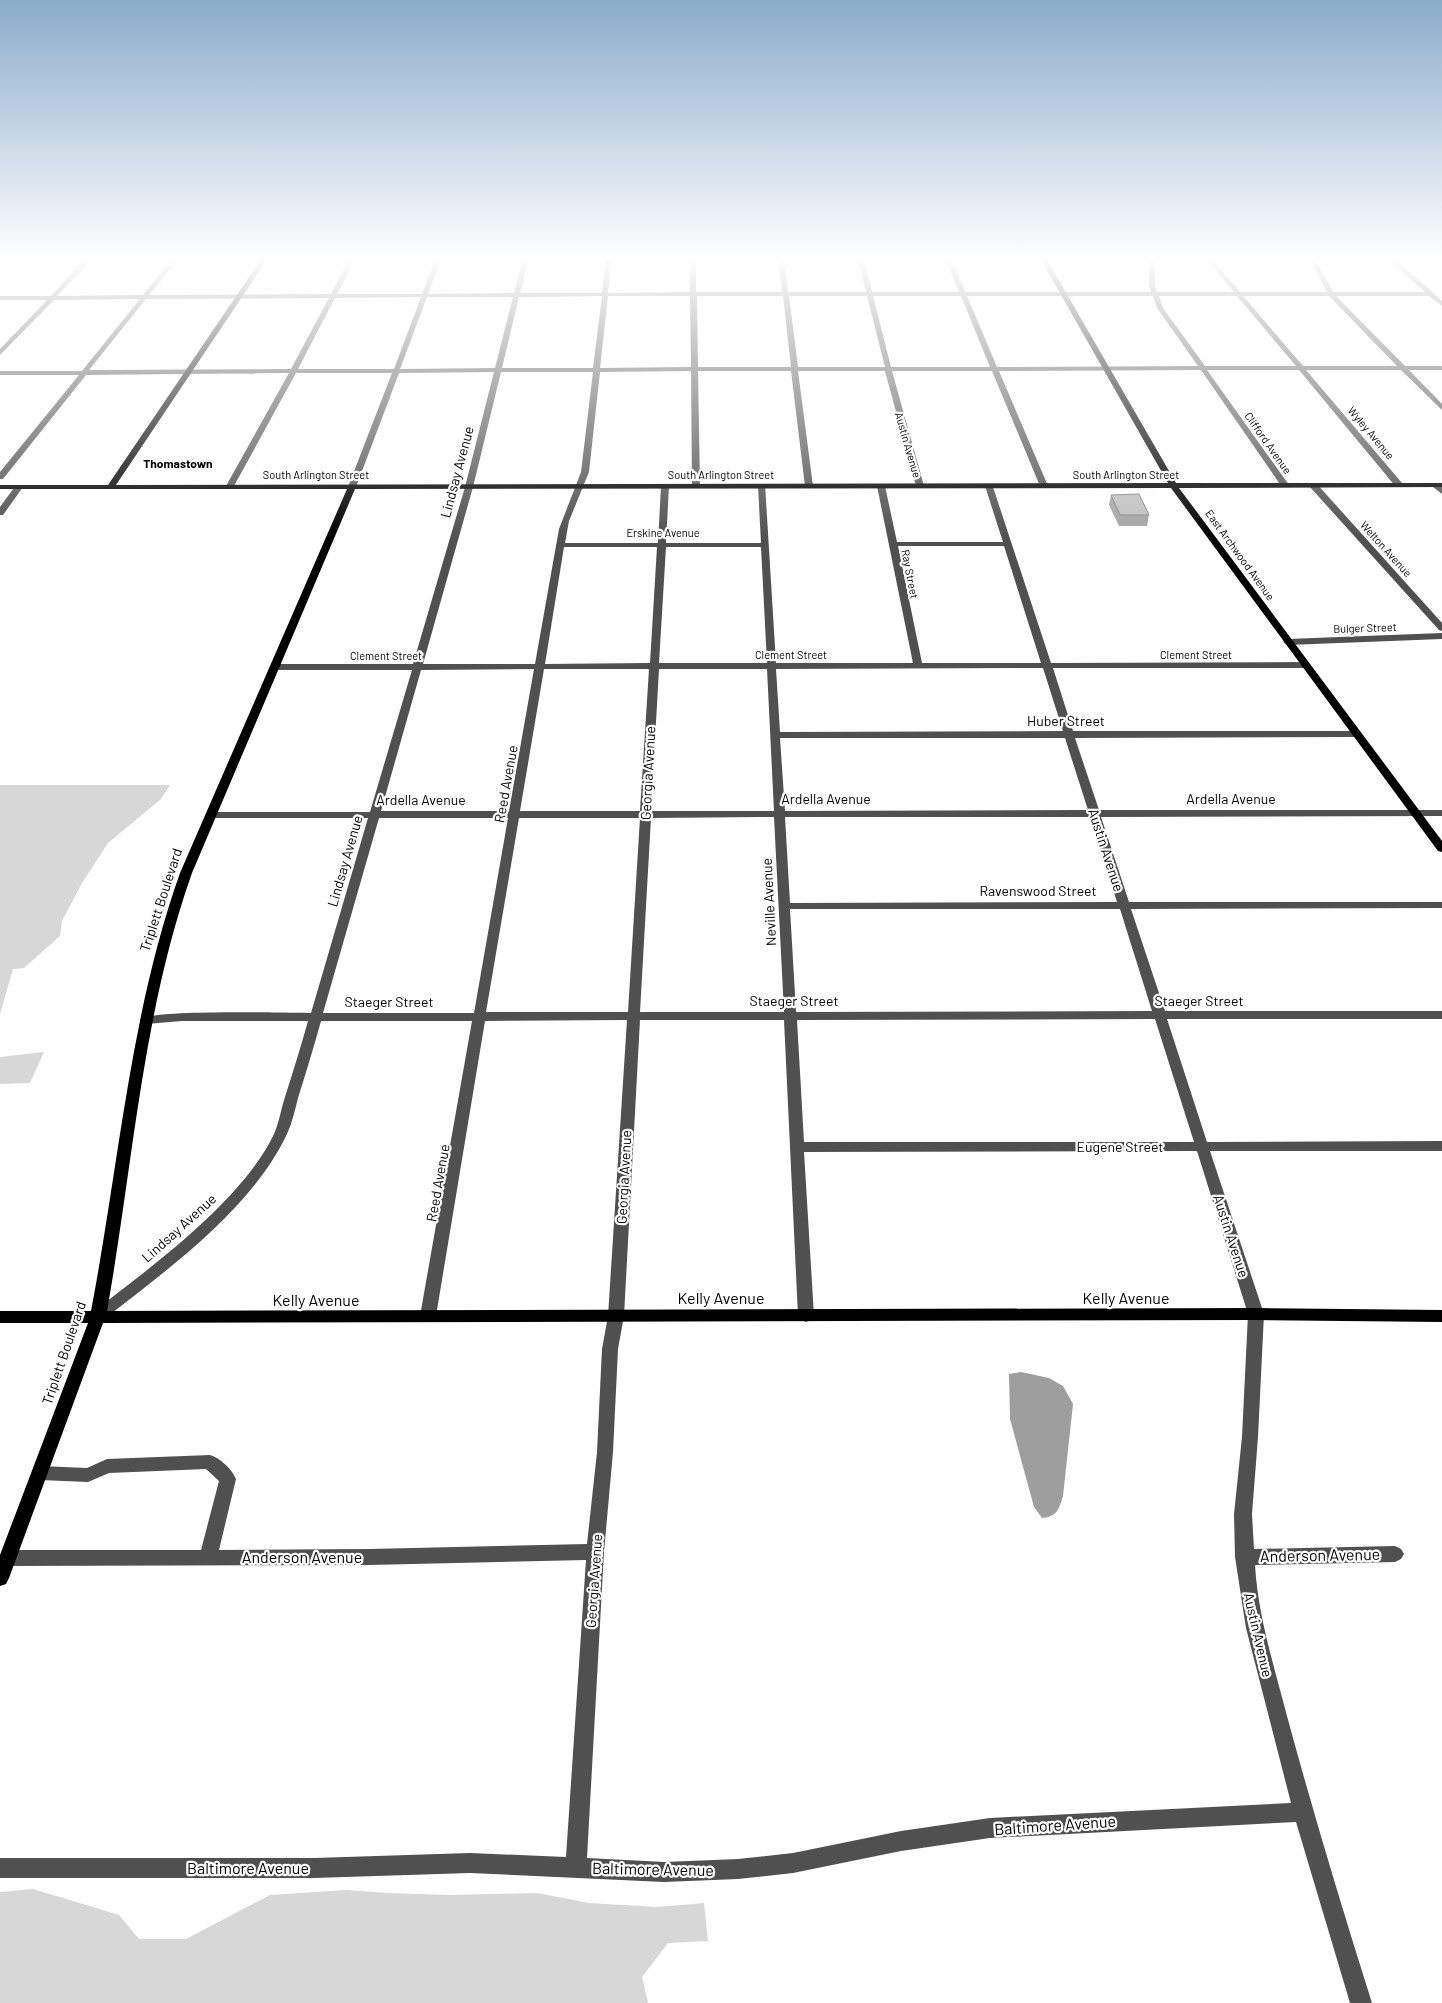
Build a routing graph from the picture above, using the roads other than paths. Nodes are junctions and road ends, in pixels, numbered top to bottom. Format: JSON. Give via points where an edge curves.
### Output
{"nodes":[{"id":1,"x":101,"y":351,"type":"edge"},
{"id":2,"x":203,"y":351,"type":"edge"},
{"id":3,"x":304,"y":351,"type":"edge"},
{"id":4,"x":404,"y":351,"type":"edge"},
{"id":5,"x":503,"y":351,"type":"edge"},
{"id":6,"x":599,"y":351,"type":"edge"},
{"id":7,"x":695,"y":351,"type":"edge"},
{"id":8,"x":793,"y":351,"type":"edge"},
{"id":9,"x":884,"y":351,"type":"edge"},
{"id":10,"x":987,"y":351,"type":"edge"},
{"id":11,"x":1097,"y":351,"type":"edge"},
{"id":12,"x":1191,"y":351,"type":"edge"},
{"id":13,"x":1287,"y":351,"type":"edge"},
{"id":14,"x":1387,"y":351,"type":"edge"},
{"id":15,"x":695,"y":368,"type":"junction"},
{"id":16,"x":795,"y":368,"type":"junction"},
{"id":17,"x":888,"y":368,"type":"junction"},
{"id":18,"x":994,"y":368,"type":"junction"},
{"id":19,"x":1106,"y":368,"type":"junction"},
{"id":20,"x":1203,"y":368,"type":"junction"},
{"id":21,"x":1301,"y":368,"type":"junction"},
{"id":22,"x":1403,"y":368,"type":"junction"},
{"id":23,"x":1442,"y":368,"type":"edge"},
{"id":24,"x":597,"y":369,"type":"junction"},
{"id":25,"x":396,"y":370,"type":"junction"},
{"id":26,"x":499,"y":370,"type":"junction"},
{"id":27,"x":294,"y":371,"type":"junction"},
{"id":28,"x":85,"y":372,"type":"junction"},
{"id":29,"x":189,"y":372,"type":"junction"},
{"id":30,"x":0,"y":373,"type":"edge"},
{"id":31,"x":1442,"y":408,"type":"edge"},
{"id":32,"x":0,"y":477,"type":"edge"},
{"id":33,"x":1285,"y":485,"type":"junction"},
{"id":34,"x":1313,"y":485,"type":"junction"},
{"id":35,"x":1400,"y":485,"type":"junction"},
{"id":36,"x":230,"y":486,"type":"junction"},
{"id":37,"x":665,"y":486,"type":"junction"},
{"id":38,"x":696,"y":486,"type":"junction"},
{"id":39,"x":762,"y":486,"type":"junction"},
{"id":40,"x":810,"y":486,"type":"junction"},
{"id":41,"x":881,"y":486,"type":"junction"},
{"id":42,"x":920,"y":486,"type":"junction"},
{"id":43,"x":989,"y":486,"type":"junction"},
{"id":44,"x":1044,"y":486,"type":"junction"},
{"id":45,"x":1174,"y":486,"type":"junction"},
{"id":46,"x":0,"y":487,"type":"edge"},
{"id":47,"x":19,"y":487,"type":"junction"},
{"id":48,"x":110,"y":487,"type":"junction"},
{"id":49,"x":352,"y":487,"type":"junction"},
{"id":50,"x":469,"y":487,"type":"junction"},
{"id":51,"x":582,"y":487,"type":"junction"},
{"id":52,"x":1440,"y":487,"type":"edge"},
{"id":53,"x":0,"y":513,"type":"edge"},
{"id":54,"x":662,"y":544,"type":"junction"},
{"id":55,"x":893,"y":544,"type":"junction"},
{"id":56,"x":1008,"y":544,"type":"junction"},
{"id":57,"x":562,"y":545,"type":"junction"},
{"id":58,"x":765,"y":545,"type":"junction"},
{"id":59,"x":1442,"y":628,"type":"edge"},
{"id":60,"x":1442,"y":636,"type":"edge"},
{"id":61,"x":1288,"y":642,"type":"junction"},
{"id":62,"x":1305,"y":665,"type":"junction"},
{"id":63,"x":918,"y":666,"type":"junction"},
{"id":64,"x":1048,"y":666,"type":"junction"},
{"id":65,"x":276,"y":667,"type":"junction"},
{"id":66,"x":417,"y":667,"type":"junction"},
{"id":67,"x":540,"y":667,"type":"junction"},
{"id":68,"x":654,"y":667,"type":"junction"},
{"id":69,"x":771,"y":667,"type":"junction"},
{"id":70,"x":1356,"y":734,"type":"junction"},
{"id":71,"x":775,"y":735,"type":"junction"},
{"id":72,"x":1069,"y":735,"type":"junction"},
{"id":73,"x":1414,"y":813,"type":"junction"},
{"id":74,"x":1442,"y":813,"type":"edge"},
{"id":75,"x":779,"y":814,"type":"junction"},
{"id":76,"x":1094,"y":814,"type":"junction"},
{"id":77,"x":211,"y":815,"type":"junction"},
{"id":78,"x":375,"y":815,"type":"junction"},
{"id":79,"x":515,"y":815,"type":"junction"},
{"id":80,"x":646,"y":815,"type":"junction"},
{"id":81,"x":1442,"y":849,"type":"edge"},
{"id":82,"x":1124,"y":905,"type":"junction"},
{"id":83,"x":1442,"y":905,"type":"edge"},
{"id":84,"x":784,"y":906,"type":"junction"},
{"id":85,"x":1442,"y":1015,"type":"edge"},
{"id":86,"x":790,"y":1016,"type":"junction"},
{"id":87,"x":1161,"y":1016,"type":"junction"},
{"id":88,"x":316,"y":1017,"type":"junction"},
{"id":89,"x":481,"y":1017,"type":"junction"},
{"id":90,"x":634,"y":1017,"type":"junction"},
{"id":91,"x":146,"y":1020,"type":"junction"},
{"id":92,"x":1442,"y":1146,"type":"edge"},
{"id":93,"x":797,"y":1147,"type":"junction"},
{"id":94,"x":1203,"y":1147,"type":"junction"},
{"id":95,"x":1256,"y":1314,"type":"junction"},
{"id":96,"x":0,"y":1316,"type":"edge"},
{"id":97,"x":98,"y":1316,"type":"junction"},
{"id":98,"x":428,"y":1316,"type":"junction"},
{"id":99,"x":616,"y":1316,"type":"junction"},
{"id":100,"x":806,"y":1316,"type":"junction"},
{"id":101,"x":1442,"y":1316,"type":"edge"},
{"id":102,"x":40,"y":1473,"type":"junction"},
{"id":103,"x":595,"y":1552,"type":"junction"},
{"id":104,"x":1395,"y":1554,"type":"dead end"},
{"id":105,"x":208,"y":1557,"type":"junction"},
{"id":106,"x":1244,"y":1557,"type":"junction"},
{"id":107,"x":8,"y":1558,"type":"junction"},
{"id":108,"x":0,"y":1578,"type":"edge"},
{"id":109,"x":1303,"y":1812,"type":"junction"},
{"id":110,"x":576,"y":1867,"type":"junction"},
{"id":111,"x":0,"y":1868,"type":"edge"},
{"id":112,"x":1361,"y":2003,"type":"edge"}],
"edges":[{"from":1,"to":28,"type":"street"},
{"from":2,"to":29,"type":"main road"},
{"from":3,"to":27,"type":"street"},
{"from":4,"to":25,"type":"street","name":"Triplett Boulevard"},
{"from":5,"to":26,"type":"street","name":"Lindsay Avenue"},
{"from":6,"to":24,"type":"street","name":"Reed Avenue"},
{"from":7,"to":15,"type":"street"},
{"from":8,"to":16,"type":"street"},
{"from":9,"to":17,"type":"street","name":"Austin Avenue"},
{"from":10,"to":18,"type":"street"},
{"from":11,"to":19,"type":"main road","name":"East Archwood Avenue"},
{"from":12,"to":20,"type":"street","name":"Clifford Avenue"},
{"from":13,"to":21,"type":"street","name":"Wyley Avenue"},
{"from":14,"to":22,"type":"street"},
{"from":15,"to":16,"type":"street"},
{"from":15,"to":24,"type":"street"},
{"from":15,"to":38,"type":"street"},
{"from":16,"to":17,"type":"street"},
{"from":16,"to":40,"type":"street"},
{"from":17,"to":18,"type":"street"},
{"from":17,"to":42,"type":"street","name":"Austin Avenue"},
{"from":18,"to":19,"type":"street"},
{"from":18,"to":44,"type":"street"},
{"from":19,"to":20,"type":"street"},
{"from":19,"to":45,"type":"main road","name":"East Archwood Avenue"},
{"from":20,"to":21,"type":"street"},
{"from":20,"to":33,"type":"street","name":"Clifford Avenue"},
{"from":21,"to":22,"type":"street"},
{"from":21,"to":35,"type":"street","name":"Wyley Avenue"},
{"from":22,"to":23,"type":"street"},
{"from":22,"to":31,"type":"street"},
{"from":24,"to":26,"type":"street"},
{"from":24,"to":51,"type":"street","name":"Reed Avenue"},
{"from":25,"to":26,"type":"street"},
{"from":25,"to":27,"type":"street"},
{"from":25,"to":49,"type":"street","name":"Triplett Boulevard"},
{"from":26,"to":50,"type":"street","name":"Lindsay Avenue"},
{"from":27,"to":29,"type":"street"},
{"from":27,"to":36,"type":"street"},
{"from":28,"to":29,"type":"street"},
{"from":28,"to":30,"type":"street"},
{"from":28,"to":32,"type":"street"},
{"from":29,"to":48,"type":"main road"},
{"from":33,"to":34,"type":"main road","name":"South Arlington Street"},
{"from":33,"to":45,"type":"main road","name":"South Arlington Street"},
{"from":34,"to":35,"type":"main road","name":"South Arlington Street"},
{"from":34,"to":59,"type":"street","name":"Welton Avenue"},
{"from":35,"to":52,"type":"main road","name":"South Arlington Street"},
{"from":36,"to":48,"type":"main road","name":"South Arlington Street"},
{"from":36,"to":49,"type":"main road","name":"South Arlington Street"},
{"from":37,"to":38,"type":"main road","name":"South Arlington Street"},
{"from":37,"to":51,"type":"main road","name":"South Arlington Street"},
{"from":37,"to":54,"type":"street","name":"Georgia Avenue"},
{"from":38,"to":39,"type":"main road","name":"South Arlington Street"},
{"from":39,"to":40,"type":"main road","name":"South Arlington Street"},
{"from":39,"to":58,"type":"street","name":"Neville Avenue"},
{"from":40,"to":41,"type":"main road","name":"South Arlington Street"},
{"from":41,"to":42,"type":"main road","name":"South Arlington Street"},
{"from":41,"to":55,"type":"street","name":"Ray Street"},
{"from":42,"to":43,"type":"main road","name":"South Arlington Street"},
{"from":43,"to":44,"type":"main road","name":"South Arlington Street"},
{"from":43,"to":56,"type":"street","name":"Austin Avenue"},
{"from":44,"to":45,"type":"main road","name":"South Arlington Street"},
{"from":45,"to":61,"type":"main road","name":"East Archwood Avenue"},
{"from":46,"to":47,"type":"main road","name":"South Arlington Street"},
{"from":47,"to":48,"type":"main road","name":"South Arlington Street"},
{"from":47,"to":53,"type":"street"},
{"from":49,"to":50,"type":"main road","name":"South Arlington Street"},
{"from":49,"to":65,"type":"main road","name":"Triplett Boulevard"},
{"from":50,"to":51,"type":"main road","name":"South Arlington Street"},
{"from":50,"to":66,"type":"street","name":"Lindsay Avenue"},
{"from":51,"to":57,"type":"street","name":"Reed Avenue","via":[[566,514]]},
{"from":54,"to":57,"type":"street","name":"Erskine Avenue"},
{"from":54,"to":58,"type":"street","name":"Erskine Avenue"},
{"from":54,"to":68,"type":"street","name":"Georgia Avenue"},
{"from":55,"to":56,"type":"street"},
{"from":55,"to":63,"type":"street","name":"Ray Street"},
{"from":56,"to":64,"type":"street","name":"Austin Avenue"},
{"from":57,"to":67,"type":"street","name":"Reed Avenue"},
{"from":58,"to":69,"type":"street","name":"Neville Avenue"},
{"from":60,"to":61,"type":"street","name":"Bulger Street"},
{"from":61,"to":62,"type":"main road","name":"East Archwood Avenue"},
{"from":62,"to":64,"type":"street","name":"Clement Street"},
{"from":62,"to":70,"type":"main road","name":"East Archwood Avenue"},
{"from":63,"to":64,"type":"street","name":"Clement Street"},
{"from":63,"to":69,"type":"street","name":"Clement Street"},
{"from":64,"to":72,"type":"street","name":"Austin Avenue"},
{"from":65,"to":66,"type":"street","name":"Clement Street"},
{"from":65,"to":77,"type":"main road","name":"Triplett Boulevard"},
{"from":66,"to":67,"type":"street","name":"Clement Street"},
{"from":66,"to":78,"type":"street","name":"Lindsay Avenue"},
{"from":67,"to":68,"type":"street","name":"Clement Street"},
{"from":67,"to":79,"type":"street","name":"Reed Avenue"},
{"from":68,"to":69,"type":"street","name":"Clement Street"},
{"from":68,"to":80,"type":"street","name":"Georgia Avenue"},
{"from":69,"to":71,"type":"street","name":"Neville Avenue"},
{"from":70,"to":72,"type":"street","name":"Huber Street"},
{"from":70,"to":73,"type":"main road","name":"East Archwood Avenue"},
{"from":71,"to":72,"type":"street","name":"Huber Street"},
{"from":71,"to":75,"type":"street","name":"Neville Avenue"},
{"from":72,"to":76,"type":"street","name":"Austin Avenue"},
{"from":73,"to":74,"type":"street","name":"Ardella Avenue"},
{"from":73,"to":76,"type":"street","name":"Ardella Avenue"},
{"from":73,"to":81,"type":"main road","name":"East Archwood Avenue"},
{"from":75,"to":76,"type":"street","name":"Ardella Avenue"},
{"from":75,"to":80,"type":"street","name":"Ardella Avenue"},
{"from":75,"to":84,"type":"street","name":"Neville Avenue"},
{"from":76,"to":82,"type":"street","name":"Austin Avenue"},
{"from":77,"to":78,"type":"street","name":"Ardella Avenue"},
{"from":77,"to":91,"type":"main road","name":"Triplett Boulevard","via":[[171,915]]},
{"from":78,"to":79,"type":"street","name":"Ardella Avenue"},
{"from":78,"to":88,"type":"street","name":"Lindsay Avenue"},
{"from":79,"to":80,"type":"street","name":"Ardella Avenue"},
{"from":79,"to":89,"type":"street","name":"Reed Avenue"},
{"from":80,"to":90,"type":"street","name":"Georgia Avenue"},
{"from":82,"to":83,"type":"street","name":"Ravenswood Street"},
{"from":82,"to":84,"type":"street","name":"Ravenswood Street"},
{"from":82,"to":87,"type":"street","name":"Austin Avenue"},
{"from":84,"to":86,"type":"street","name":"Neville Avenue"},
{"from":85,"to":87,"type":"street","name":"Staeger Street"},
{"from":86,"to":87,"type":"street","name":"Staeger Street"},
{"from":86,"to":90,"type":"street","name":"Staeger Street"},
{"from":86,"to":93,"type":"street","name":"Neville Avenue"},
{"from":87,"to":94,"type":"street","name":"Austin Avenue"},
{"from":88,"to":89,"type":"street","name":"Staeger Street"},
{"from":88,"to":91,"type":"street","name":"Staeger Street"},
{"from":88,"to":97,"type":"street","name":"Lindsay Avenue","via":[[281,1133],[266,1159],[219,1214],[167,1262]]},
{"from":89,"to":90,"type":"street","name":"Staeger Street"},
{"from":89,"to":98,"type":"street","name":"Reed Avenue"},
{"from":90,"to":99,"type":"street","name":"Georgia Avenue"},
{"from":91,"to":97,"type":"main road","name":"Triplett Boulevard"},
{"from":92,"to":94,"type":"street","name":"Eugene Street"},
{"from":93,"to":94,"type":"street","name":"Eugene Street"},
{"from":93,"to":100,"type":"street","name":"Neville Avenue"},
{"from":94,"to":95,"type":"street","name":"Austin Avenue"},
{"from":95,"to":100,"type":"main road","name":"Kelly Avenue"},
{"from":95,"to":101,"type":"main road","name":"Kelly Avenue"},
{"from":95,"to":106,"type":"street","name":"Austin Avenue","via":[[1243,1514]]},
{"from":96,"to":97,"type":"main road","name":"Kelly Avenue"},
{"from":97,"to":98,"type":"main road","name":"Kelly Avenue"},
{"from":97,"to":102,"type":"main road","name":"Triplett Boulevard"},
{"from":98,"to":99,"type":"main road","name":"Kelly Avenue"},
{"from":99,"to":100,"type":"main road","name":"Kelly Avenue"},
{"from":99,"to":103,"type":"street","name":"Georgia Avenue","via":[[610,1349],[605,1452]]},
{"from":102,"to":105,"type":"street","via":[[88,1475],[108,1466],[210,1462],[228,1478]]},
{"from":102,"to":107,"type":"main road","name":"Triplett Boulevard"},
{"from":103,"to":105,"type":"street","name":"Anderson Avenue"},
{"from":103,"to":110,"type":"street","name":"Georgia Avenue"},
{"from":104,"to":106,"type":"street","name":"Anderson Avenue"},
{"from":105,"to":107,"type":"street","name":"Anderson Avenue"},
{"from":106,"to":109,"type":"street","name":"Austin Avenue","via":[[1255,1628]]},
{"from":107,"to":108,"type":"main road","name":"Triplett Boulevard"},
{"from":109,"to":110,"type":"street","name":"Baltimore Avenue","via":[[990,1828],[901,1841],[793,1863],[738,1869],[664,1872]]},
{"from":109,"to":112,"type":"street","name":"Austin Avenue"},
{"from":110,"to":111,"type":"street","name":"Baltimore Avenue","via":[[470,1864],[314,1868]]}]}
